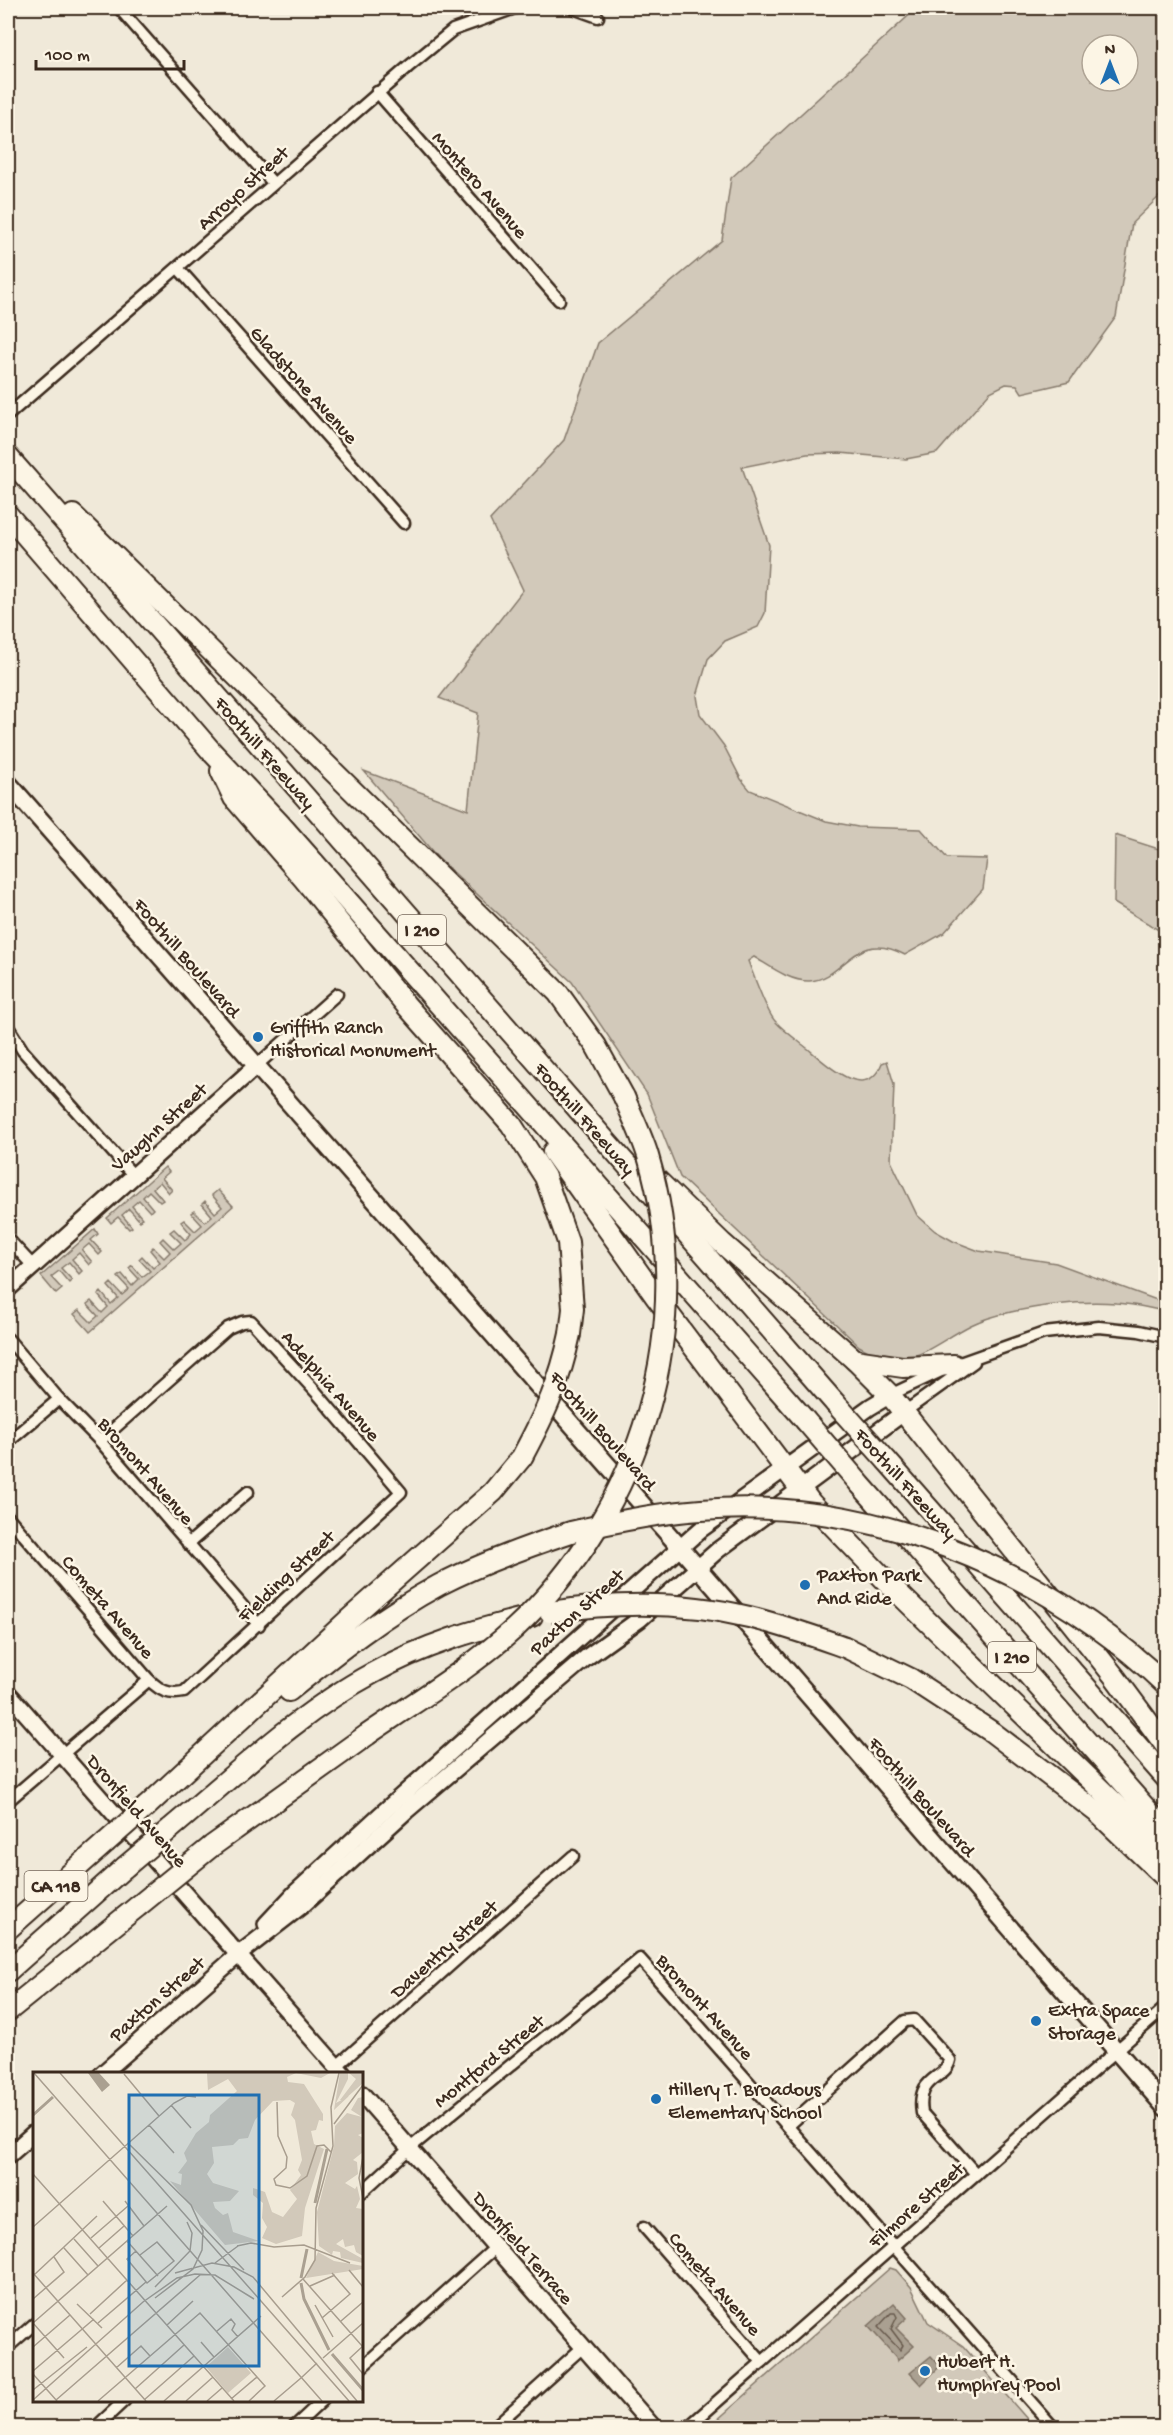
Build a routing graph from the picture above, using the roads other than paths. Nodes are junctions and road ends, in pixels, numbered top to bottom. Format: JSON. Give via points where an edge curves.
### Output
{"nodes":[{"id":1,"x":119,"y":8,"type":"edge"},
{"id":2,"x":515,"y":8,"type":"edge"},
{"id":3,"x":573,"y":8,"type":"edge"},
{"id":4,"x":598,"y":17,"type":"dead end"},
{"id":5,"x":377,"y":92,"type":"junction"},
{"id":6,"x":273,"y":183,"type":"junction"},
{"id":7,"x":178,"y":268,"type":"junction"},
{"id":8,"x":559,"y":300,"type":"dead end"},
{"id":9,"x":8,"y":415,"type":"edge"},
{"id":10,"x":8,"y":457,"type":"edge"},
{"id":11,"x":8,"y":515,"type":"edge"},
{"id":12,"x":404,"y":523,"type":"dead end"},
{"id":13,"x":212,"y":752,"type":"junction"},
{"id":14,"x":8,"y":783,"type":"edge"},
{"id":15,"x":337,"y":994,"type":"dead end"},
{"id":16,"x":8,"y":1027,"type":"edge"},
{"id":17,"x":530,"y":1053,"type":"junction"},
{"id":18,"x":256,"y":1066,"type":"junction"},
{"id":19,"x":500,"y":1076,"type":"junction"},
{"id":20,"x":134,"y":1175,"type":"junction"},
{"id":21,"x":8,"y":1239,"type":"edge"},
{"id":22,"x":33,"y":1266,"type":"junction"},
{"id":23,"x":8,"y":1289,"type":"edge"},
{"id":24,"x":1166,"y":1337,"type":"edge"},
{"id":25,"x":8,"y":1339,"type":"edge"},
{"id":26,"x":984,"y":1355,"type":"junction"},
{"id":27,"x":855,"y":1360,"type":"junction"},
{"id":28,"x":954,"y":1365,"type":"junction"},
{"id":29,"x":890,"y":1395,"type":"junction"},
{"id":30,"x":59,"y":1399,"type":"junction"},
{"id":31,"x":903,"y":1413,"type":"junction"},
{"id":32,"x":100,"y":1441,"type":"junction"},
{"id":33,"x":8,"y":1443,"type":"edge"},
{"id":34,"x":784,"y":1469,"type":"junction"},
{"id":35,"x":800,"y":1490,"type":"junction"},
{"id":36,"x":248,"y":1492,"type":"dead end"},
{"id":37,"x":401,"y":1492,"type":"joint"},
{"id":38,"x":8,"y":1517,"type":"edge"},
{"id":39,"x":188,"y":1544,"type":"junction"},
{"id":40,"x":680,"y":1548,"type":"junction"},
{"id":41,"x":698,"y":1568,"type":"junction"},
{"id":42,"x":259,"y":1625,"type":"junction"},
{"id":43,"x":149,"y":1680,"type":"junction"},
{"id":44,"x":194,"y":1684,"type":"joint"},
{"id":45,"x":1166,"y":1685,"type":"edge"},
{"id":46,"x":8,"y":1693,"type":"edge"},
{"id":47,"x":1166,"y":1746,"type":"edge"},
{"id":48,"x":61,"y":1754,"type":"junction"},
{"id":49,"x":1166,"y":1778,"type":"edge"},
{"id":50,"x":8,"y":1801,"type":"edge"},
{"id":51,"x":147,"y":1806,"type":"junction"},
{"id":52,"x":1166,"y":1832,"type":"edge"},
{"id":53,"x":1166,"y":1853,"type":"edge"},
{"id":54,"x":573,"y":1856,"type":"dead end"},
{"id":55,"x":1166,"y":1878,"type":"edge"},
{"id":56,"x":8,"y":1929,"type":"edge"},
{"id":57,"x":238,"y":1955,"type":"junction"},
{"id":58,"x":640,"y":1959,"type":"joint"},
{"id":59,"x":8,"y":1971,"type":"edge"},
{"id":60,"x":1166,"y":2007,"type":"edge"},
{"id":61,"x":8,"y":2011,"type":"edge"},
{"id":62,"x":1116,"y":2051,"type":"junction"},
{"id":63,"x":340,"y":2070,"type":"edge"},
{"id":64,"x":103,"y":2072,"type":"edge"},
{"id":65,"x":363,"y":2095,"type":"edge"},
{"id":66,"x":1166,"y":2108,"type":"edge"},
{"id":67,"x":788,"y":2126,"type":"junction"},
{"id":68,"x":33,"y":2134,"type":"edge"},
{"id":69,"x":410,"y":2148,"type":"junction"},
{"id":70,"x":8,"y":2156,"type":"edge"},
{"id":71,"x":976,"y":2174,"type":"junction"},
{"id":72,"x":363,"y":2191,"type":"edge"},
{"id":73,"x":644,"y":2227,"type":"dead end"},
{"id":74,"x":894,"y":2246,"type":"junction"},
{"id":75,"x":496,"y":2247,"type":"junction"},
{"id":76,"x":33,"y":2325,"type":"edge"},
{"id":77,"x":8,"y":2347,"type":"edge"},
{"id":78,"x":583,"y":2347,"type":"junction"},
{"id":79,"x":762,"y":2362,"type":"junction"},
{"id":80,"x":363,"y":2366,"type":"edge"},
{"id":81,"x":123,"y":2402,"type":"edge"},
{"id":82,"x":322,"y":2402,"type":"edge"},
{"id":83,"x":95,"y":2427,"type":"edge"},
{"id":84,"x":293,"y":2427,"type":"edge"},
{"id":85,"x":493,"y":2427,"type":"edge"},
{"id":86,"x":654,"y":2427,"type":"edge"},
{"id":87,"x":687,"y":2427,"type":"edge"},
{"id":88,"x":1054,"y":2427,"type":"edge"}],
"edges":[{"from":1,"to":6,"type":"street"},
{"from":2,"to":5,"type":"street","name":"Arroyo Street","via":[[453,30]]},
{"from":3,"to":4,"type":"street"},
{"from":5,"to":6,"type":"street","name":"Arroyo Street"},
{"from":5,"to":8,"type":"street","name":"Montero Avenue"},
{"from":6,"to":7,"type":"street","name":"Arroyo Street"},
{"from":7,"to":9,"type":"street","name":"Arroyo Street"},
{"from":7,"to":12,"type":"street","name":"Gladstone Avenue"},
{"from":10,"to":17,"type":"highway","name":"Foothill Freeway","number":"I 210"},
{"from":10,"to":61,"type":"highway","bridge":true,"via":[[93,534],[558,993],[596,1046],[624,1097],[648,1155],[662,1223],[666,1281],[663,1348],[654,1396],[634,1454],[592,1536],[541,1601],[476,1659],[212,1846]]},
{"from":11,"to":13,"type":"highway","name":"Foothill Freeway","number":"I 210"},
{"from":13,"to":19,"type":"highway","name":"Foothill Freeway","number":"I 210"},
{"from":13,"to":51,"type":"highway","bridge":true,"via":[[234,798],[511,1124],[545,1177],[568,1242],[573,1310],[566,1357],[550,1405],[522,1457],[493,1492],[346,1621]]},
{"from":14,"to":18,"type":"main road","name":"Foothill Boulevard"},
{"from":15,"to":18,"type":"street","name":"Vaughn Street"},
{"from":16,"to":20,"type":"street","via":[[23,1051]]},
{"from":17,"to":27,"type":"highway","via":[[570,1084],[669,1193]]},
{"from":17,"to":49,"type":"highway","name":"Foothill Freeway","number":"I 210","bridge":true},
{"from":18,"to":20,"type":"street","name":"Vaughn Street"},
{"from":18,"to":40,"type":"main road","name":"Foothill Boulevard"},
{"from":19,"to":34,"type":"highway","via":[[656,1297]]},
{"from":19,"to":52,"type":"highway","name":"Foothill Freeway","number":"I 210","bridge":true},
{"from":20,"to":22,"type":"street","name":"Vaughn Street"},
{"from":21,"to":22,"type":"street"},
{"from":22,"to":23,"type":"street","name":"Vaughn Street"},
{"from":24,"to":26,"type":"street","name":"Paxton Street","via":[[1120,1328],[1067,1329],[1030,1337]]},
{"from":25,"to":30,"type":"street","name":"Bromont Avenue"},
{"from":26,"to":28,"type":"street","name":"Paxton Street"},
{"from":26,"to":31,"type":"street","name":"Paxton Street"},
{"from":27,"to":28,"type":"highway","via":[[903,1367]]},
{"from":27,"to":29,"type":"highway"},
{"from":28,"to":29,"type":"street","name":"Paxton Street"},
{"from":29,"to":31,"type":"highway"},
{"from":29,"to":34,"type":"street","name":"Paxton Street"},
{"from":30,"to":32,"type":"street","name":"Bromont Avenue"},
{"from":30,"to":33,"type":"street"},
{"from":31,"to":35,"type":"street","name":"Paxton Street"},
{"from":31,"to":47,"type":"highway"},
{"from":32,"to":37,"type":"street","name":"Adelphia Avenue","via":[[228,1328],[251,1322]]},
{"from":32,"to":39,"type":"street","name":"Bromont Avenue"},
{"from":34,"to":35,"type":"highway"},
{"from":34,"to":40,"type":"street","name":"Paxton Street"},
{"from":35,"to":41,"type":"street","name":"Paxton Street"},
{"from":35,"to":53,"type":"highway","via":[[888,1584]]},
{"from":36,"to":39,"type":"street"},
{"from":37,"to":42,"type":"street","name":"Fielding Street"},
{"from":38,"to":43,"type":"street","name":"Cometa Avenue"},
{"from":39,"to":42,"type":"street","name":"Bromont Avenue"},
{"from":40,"to":41,"type":"main road","name":"Foothill Boulevard"},
{"from":40,"to":57,"type":"street","name":"Paxton Street","via":[[363,1830],[295,1893]]},
{"from":41,"to":57,"type":"street","name":"Paxton Street","via":[[640,1619],[587,1657],[305,1903]]},
{"from":41,"to":62,"type":"main road","name":"Foothill Boulevard"},
{"from":42,"to":44,"type":"street","name":"Fielding Street"},
{"from":43,"to":44,"type":"street","name":"Cometa Avenue","via":[[163,1692],[175,1694]]},
{"from":43,"to":48,"type":"street"},
{"from":45,"to":51,"type":"highway","bridge":true,"via":[[1112,1639],[1066,1608],[994,1568],[941,1545],[890,1528],[795,1512],[702,1510],[571,1532],[509,1553],[440,1585],[381,1620],[326,1660]]},
{"from":46,"to":48,"type":"street","name":"Dronfield Avenue"},
{"from":48,"to":50,"type":"street"},
{"from":48,"to":57,"type":"street","name":"Dronfield Avenue"},
{"from":51,"to":56,"type":"highway","number":"CA 118","bridge":true},
{"from":54,"to":63,"type":"street","name":"Daventry Street"},
{"from":55,"to":59,"type":"highway","bridge":true,"via":[[1098,1813],[992,1732],[911,1679],[845,1647],[746,1616],[670,1605],[591,1606],[474,1630],[373,1673],[294,1726]]},
{"from":57,"to":63,"type":"street"},
{"from":57,"to":64,"type":"street","name":"Paxton Street"},
{"from":58,"to":67,"type":"street","name":"Bromont Avenue"},
{"from":58,"to":69,"type":"street","name":"Montford Street"},
{"from":60,"to":62,"type":"street","name":"Filmore Street"},
{"from":62,"to":66,"type":"main road","name":"Foothill Boulevard"},
{"from":62,"to":71,"type":"street","name":"Filmore Street"},
{"from":65,"to":69,"type":"street","name":"Dronfield Terrace"},
{"from":67,"to":71,"type":"street","via":[[905,2021],[914,2020],[950,2060],[949,2066],[924,2087],[922,2113]]},
{"from":67,"to":74,"type":"street","name":"Bromont Avenue"},
{"from":68,"to":70,"type":"street"},
{"from":69,"to":72,"type":"street","name":"Montford Street"},
{"from":69,"to":75,"type":"street","name":"Dronfield Terrace"},
{"from":71,"to":74,"type":"street","name":"Filmore Street"},
{"from":73,"to":79,"type":"street","name":"Cometa Avenue"},
{"from":74,"to":79,"type":"street","name":"Filmore Street"},
{"from":74,"to":88,"type":"street","name":"Bromont Avenue"},
{"from":75,"to":78,"type":"street","name":"Dronfield Terrace"},
{"from":75,"to":80,"type":"street"},
{"from":76,"to":77,"type":"street"},
{"from":78,"to":85,"type":"street"},
{"from":78,"to":86,"type":"street","name":"Dronfield Terrace"},
{"from":79,"to":87,"type":"street","name":"Filmore Street"},
{"from":81,"to":83,"type":"street"},
{"from":82,"to":84,"type":"street"}]}
